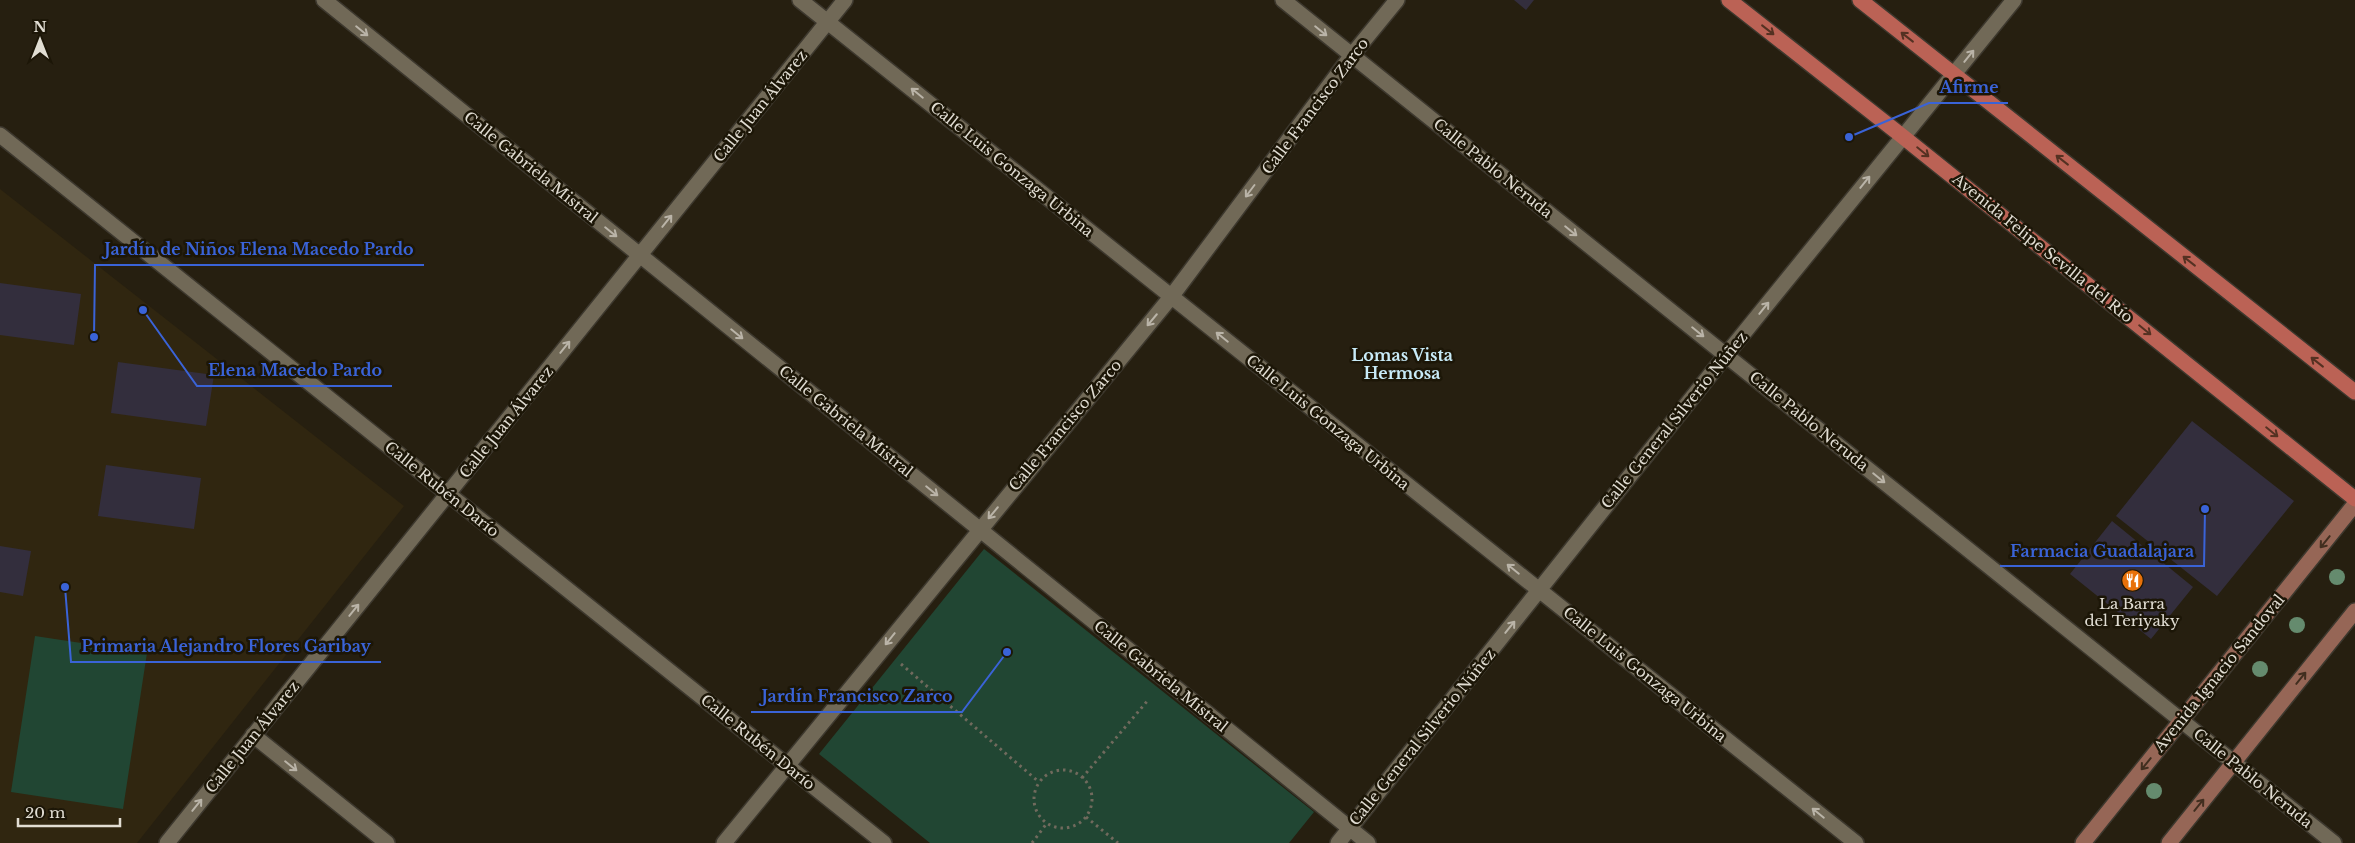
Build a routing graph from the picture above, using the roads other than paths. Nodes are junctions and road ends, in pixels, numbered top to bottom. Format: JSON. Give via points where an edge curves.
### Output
{"nodes":[{"id":1,"x":324,"y":0,"type":"edge"},
{"id":2,"x":800,"y":0,"type":"edge"},
{"id":3,"x":845,"y":0,"type":"edge"},
{"id":4,"x":1283,"y":0,"type":"edge"},
{"id":5,"x":1397,"y":0,"type":"edge"},
{"id":6,"x":1729,"y":0,"type":"edge"},
{"id":7,"x":1860,"y":0,"type":"edge"},
{"id":8,"x":2014,"y":0,"type":"edge"},
{"id":9,"x":827,"y":22,"type":"junction"},
{"id":10,"x":1352,"y":55,"type":"junction"},
{"id":11,"x":1954,"y":74,"type":"junction"},
{"id":12,"x":0,"y":135,"type":"edge"},
{"id":13,"x":1902,"y":136,"type":"junction"},
{"id":14,"x":640,"y":255,"type":"junction"},
{"id":15,"x":1171,"y":297,"type":"junction"},
{"id":16,"x":1726,"y":355,"type":"junction"},
{"id":17,"x":2355,"y":392,"type":"edge"},
{"id":18,"x":448,"y":493,"type":"junction"},
{"id":19,"x":2355,"y":499,"type":"edge"},
{"id":20,"x":2355,"y":504,"type":"edge"},
{"id":21,"x":979,"y":529,"type":"junction"},
{"id":22,"x":1539,"y":590,"type":"junction"},
{"id":23,"x":2355,"y":611,"type":"edge"},
{"id":24,"x":2181,"y":721,"type":"junction"},
{"id":25,"x":253,"y":735,"type":"junction"},
{"id":26,"x":2234,"y":762,"type":"junction"},
{"id":27,"x":787,"y":765,"type":"junction"},
{"id":28,"x":1350,"y":828,"type":"junction"},
{"id":29,"x":167,"y":843,"type":"edge"},
{"id":30,"x":387,"y":843,"type":"edge"},
{"id":31,"x":724,"y":843,"type":"edge"},
{"id":32,"x":884,"y":843,"type":"edge"},
{"id":33,"x":1338,"y":843,"type":"edge"},
{"id":34,"x":1368,"y":843,"type":"edge"},
{"id":35,"x":1856,"y":843,"type":"edge"},
{"id":36,"x":2084,"y":843,"type":"edge"},
{"id":37,"x":2169,"y":843,"type":"edge"},
{"id":38,"x":2334,"y":843,"type":"edge"}],
"edges":[{"from":1,"to":14,"type":"street","name":"Calle Gabriela Mistral","one_way":true},
{"from":2,"to":9,"type":"street","name":"Calle Luis Gonzaga Urbina"},
{"from":3,"to":9,"type":"street","name":"Calle Juan Álvarez"},
{"from":4,"to":10,"type":"street","name":"Calle Pablo Neruda","one_way":true},
{"from":5,"to":10,"type":"street","name":"Calle Francisco Zarco"},
{"from":6,"to":13,"type":"main road","name":"Avenida Felipe Sevilla del Río","one_way":true},
{"from":11,"to":7,"type":"main road","one_way":true},
{"from":11,"to":8,"type":"street","name":"Calle General Silverio Núñez","one_way":true},
{"from":14,"to":9,"type":"street","name":"Calle Juan Álvarez","one_way":true},
{"from":15,"to":9,"type":"street","name":"Calle Luis Gonzaga Urbina","one_way":true},
{"from":10,"to":15,"type":"street","name":"Calle Francisco Zarco","one_way":true},
{"from":10,"to":16,"type":"street","name":"Calle Pablo Neruda","one_way":true},
{"from":11,"to":13,"type":"street","name":"Calle General Silverio Núñez"},
{"from":17,"to":11,"type":"main road","one_way":true},
{"from":12,"to":18,"type":"street","name":"Calle Rubén Darío"},
{"from":16,"to":13,"type":"street","name":"Calle General Silverio Núñez","one_way":true},
{"from":13,"to":19,"type":"main road","name":"Avenida Felipe Sevilla del Río","one_way":true},
{"from":18,"to":14,"type":"street","name":"Calle Juan Álvarez","one_way":true},
{"from":14,"to":21,"type":"street","name":"Calle Gabriela Mistral","one_way":true},
{"from":15,"to":21,"type":"street","name":"Calle Francisco Zarco","one_way":true},
{"from":22,"to":15,"type":"street","name":"Calle Luis Gonzaga Urbina","one_way":true},
{"from":16,"to":22,"type":"street","name":"Calle General Silverio Núñez"},
{"from":16,"to":24,"type":"street","name":"Calle Pablo Neruda","one_way":true},
{"from":25,"to":18,"type":"street","name":"Calle Juan Álvarez","one_way":true},
{"from":18,"to":27,"type":"street","name":"Calle Rubén Darío"},
{"from":20,"to":24,"type":"main road","name":"Avenida Ignacio Sandoval","one_way":true},
{"from":21,"to":27,"type":"street","name":"Calle Francisco Zarco","one_way":true},
{"from":21,"to":28,"type":"street","name":"Calle Gabriela Mistral"},
{"from":28,"to":22,"type":"street","name":"Calle General Silverio Núñez","one_way":true},
{"from":35,"to":22,"type":"street","name":"Calle Luis Gonzaga Urbina","one_way":true},
{"from":26,"to":23,"type":"main road","one_way":true},
{"from":24,"to":26,"type":"street","name":"Calle Pablo Neruda"},
{"from":24,"to":36,"type":"main road","name":"Avenida Ignacio Sandoval","one_way":true},
{"from":29,"to":25,"type":"street","name":"Calle Juan Álvarez","one_way":true},
{"from":25,"to":30,"type":"street","one_way":true},
{"from":37,"to":26,"type":"main road","one_way":true},
{"from":26,"to":38,"type":"street","name":"Calle Pablo Neruda"},
{"from":27,"to":31,"type":"street","name":"Calle Francisco Zarco"},
{"from":27,"to":32,"type":"street","name":"Calle Rubén Darío"},
{"from":28,"to":33,"type":"street","name":"Calle General Silverio Núñez"},
{"from":28,"to":34,"type":"street","name":"Calle Gabriela Mistral"}]}
